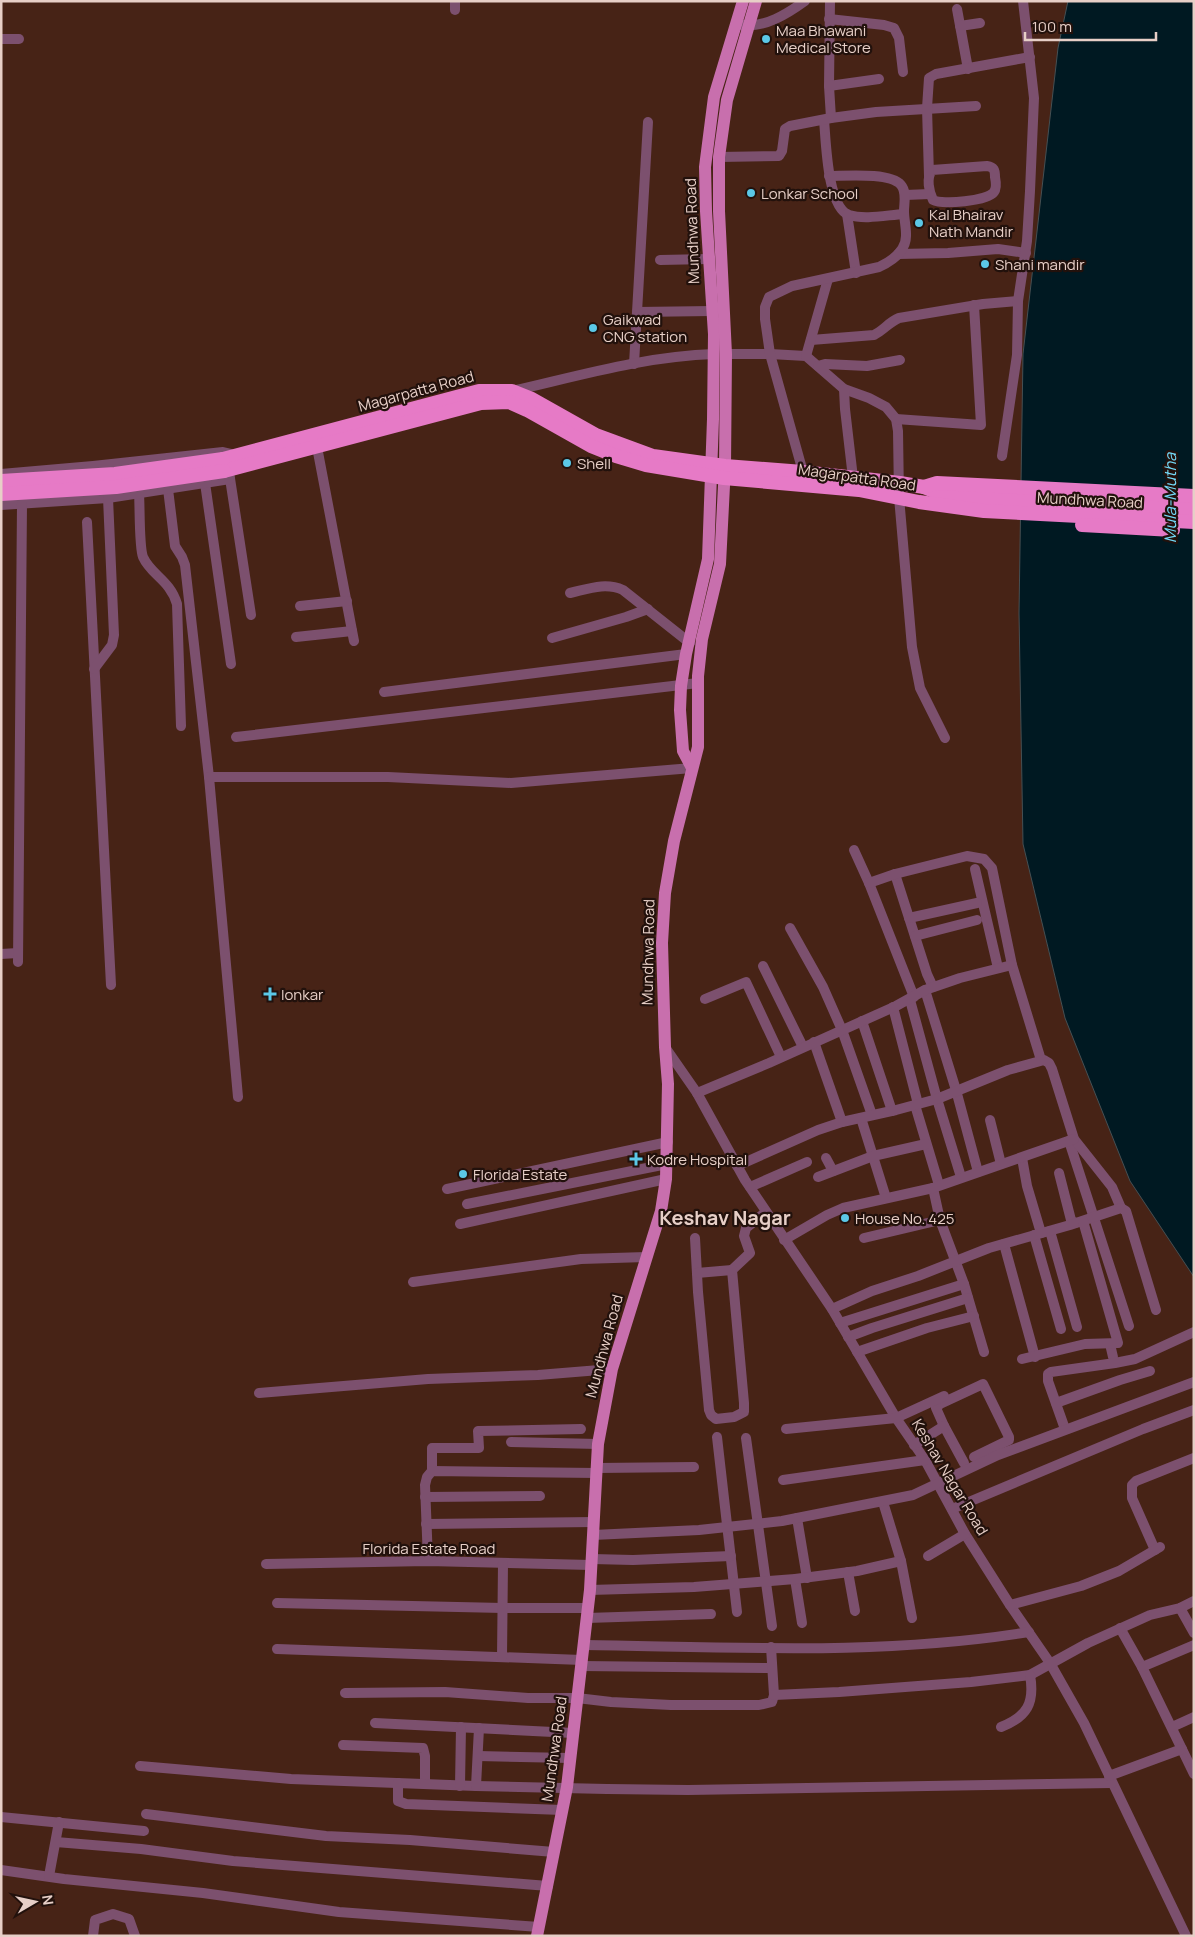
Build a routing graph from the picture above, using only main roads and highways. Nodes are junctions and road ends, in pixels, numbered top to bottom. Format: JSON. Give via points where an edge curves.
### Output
{"nodes":[{"id":1,"x":743,"y":1,"type":"edge"},
{"id":2,"x":756,"y":1,"type":"edge"},
{"id":3,"x":743,"y":25,"type":"junction"},
{"id":4,"x":720,"y":354,"type":"junction"},
{"id":5,"x":231,"y":467,"type":"junction"},
{"id":6,"x":718,"y":471,"type":"junction"},
{"id":7,"x":1,"y":481,"type":"edge"},
{"id":8,"x":899,"y":490,"type":"junction"},
{"id":9,"x":1,"y":494,"type":"edge"},
{"id":10,"x":1194,"y":496,"type":"edge"},
{"id":11,"x":985,"y":503,"type":"junction"},
{"id":12,"x":1194,"y":510,"type":"edge"},
{"id":13,"x":1194,"y":522,"type":"edge"},
{"id":14,"x":1194,"y":531,"type":"edge"},
{"id":15,"x":692,"y":768,"type":"junction"},
{"id":16,"x":538,"y":1931,"type":"edge"}],
"edges":[{"from":1,"to":3,"type":"main road","name":"Mundhwa Road"},
{"from":2,"to":3,"type":"main road","name":"Mundhwa Road"},
{"from":3,"to":4,"type":"main road","name":"Mundhwa Road","via":[[719,157]]},
{"from":3,"to":4,"type":"main road","name":"Mundhwa Road","via":[[714,97],[705,167],[712,310]]},
{"from":4,"to":6,"type":"main road","name":"Mundhwa Road"},
{"from":5,"to":6,"type":"highway","name":"Magarpatta Road","via":[[481,403],[509,402],[616,456],[646,465]]},
{"from":5,"to":6,"type":"highway","name":"Magarpatta Road","via":[[479,391],[512,391],[596,435],[653,456]]},
{"from":5,"to":7,"type":"highway","bridge":true},
{"from":5,"to":9,"type":"highway","bridge":true,"via":[[116,487]]},
{"from":6,"to":8,"type":"highway","name":"Magarpatta Road","via":[[859,490]]},
{"from":6,"to":8,"type":"highway","name":"Magarpatta Road","via":[[803,472],[853,478]]},
{"from":6,"to":15,"type":"main road","name":"Mundhwa Road","via":[[720,564],[702,639],[698,747]]},
{"from":6,"to":15,"type":"main road","name":"Mundhwa Road","via":[[708,558],[681,686],[684,751]]},
{"from":8,"to":11,"type":"highway","name":"Mundhwa Road","via":[[924,487]]},
{"from":8,"to":11,"type":"highway","name":"Magarpatta Road","via":[[919,502]]},
{"from":10,"to":11,"type":"highway"},
{"from":11,"to":12,"type":"highway"},
{"from":11,"to":13,"type":"highway","name":"Mundhwa Road"},
{"from":11,"to":14,"type":"highway"},
{"from":15,"to":16,"type":"main road","name":"Mundhwa Road","via":[[665,894],[662,944],[668,1084],[666,1179],[661,1211],[612,1368],[598,1444],[590,1590],[567,1788]]}]}
